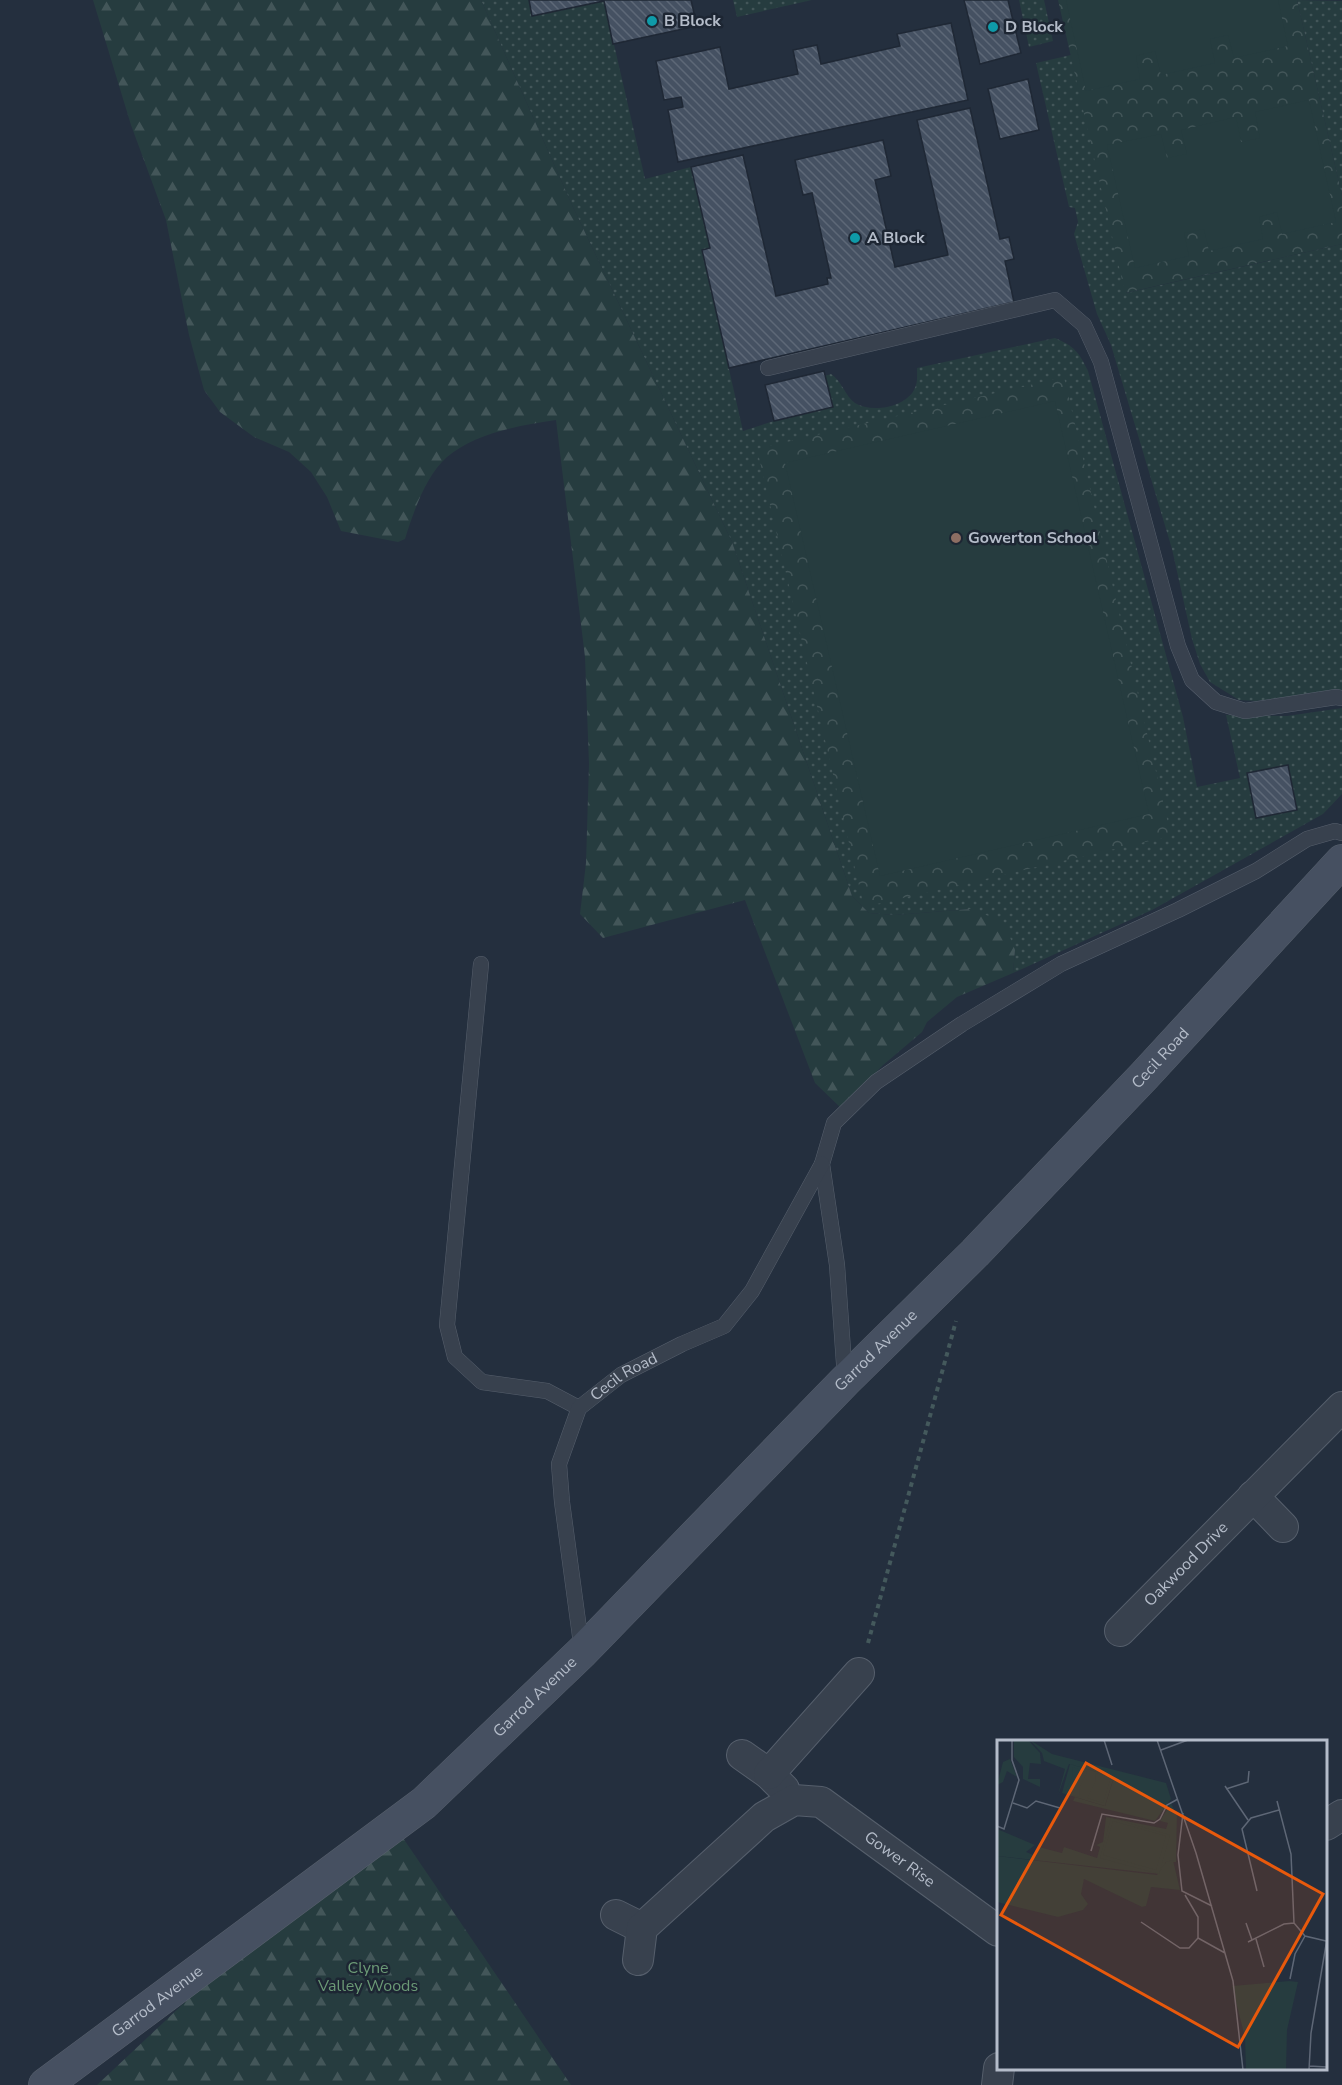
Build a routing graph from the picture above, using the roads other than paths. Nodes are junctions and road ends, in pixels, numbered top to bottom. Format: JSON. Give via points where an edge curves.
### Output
{"nodes":[{"id":1,"x":768,"y":369,"type":"dead end"},
{"id":2,"x":1342,"y":698,"type":"edge"},
{"id":3,"x":1342,"y":833,"type":"edge"},
{"id":4,"x":1342,"y":861,"type":"edge"},
{"id":5,"x":481,"y":964,"type":"dead end"},
{"id":6,"x":822,"y":1164,"type":"junction"},
{"id":7,"x":975,"y":1253,"type":"joint"},
{"id":8,"x":845,"y":1381,"type":"junction"},
{"id":9,"x":1342,"y":1407,"type":"edge"},
{"id":10,"x":579,"y":1408,"type":"junction"},
{"id":11,"x":1253,"y":1496,"type":"junction"},
{"id":12,"x":1283,"y":1527,"type":"dead end"},
{"id":13,"x":1120,"y":1631,"type":"dead end"},
{"id":14,"x":582,"y":1652,"type":"junction"},
{"id":15,"x":859,"y":1673,"type":"road end"},
{"id":16,"x":742,"y":1755,"type":"dead end"},
{"id":17,"x":769,"y":1774,"type":"junction"},
{"id":18,"x":794,"y":1800,"type":"junction"},
{"id":19,"x":1342,"y":1815,"type":"edge"},
{"id":20,"x":1327,"y":1825,"type":"edge"},
{"id":21,"x":997,"y":1930,"type":"edge"},
{"id":22,"x":638,"y":1960,"type":"dead end"},
{"id":23,"x":999,"y":2070,"type":"edge"},
{"id":24,"x":45,"y":2085,"type":"edge"},
{"id":25,"x":997,"y":2085,"type":"edge"}],
"edges":[{"from":1,"to":2,"type":"lane","via":[[1055,300],[1084,325],[1101,362],[1178,646],[1192,680],[1216,702],[1245,711]]},
{"from":3,"to":6,"type":"lane","via":[[1307,838],[1256,871],[1061,964],[962,1024],[876,1082],[834,1123]]},
{"from":4,"to":7,"type":"main road","name":"Cecil Road"},
{"from":5,"to":10,"type":"lane","via":[[447,1325],[455,1357],[482,1382],[547,1391]]},
{"from":6,"to":8,"type":"lane","via":[[837,1265]]},
{"from":6,"to":10,"type":"lane","name":"Cecil Road","via":[[752,1291],[724,1326],[621,1375]]},
{"from":7,"to":8,"type":"main road","name":"Garrod Avenue"},
{"from":8,"to":14,"type":"main road","name":"Garrod Avenue"},
{"from":9,"to":11,"type":"street","name":"Oakwood Drive"},
{"from":10,"to":14,"type":"lane","name":"Cecil Road","via":[[559,1464]]},
{"from":11,"to":12,"type":"street"},
{"from":11,"to":13,"type":"street","name":"Oakwood Drive"},
{"from":14,"to":24,"type":"main road","name":"Garrod Avenue","via":[[424,1803]]},
{"from":15,"to":17,"type":"street"},
{"from":16,"to":17,"type":"street"},
{"from":17,"to":18,"type":"street"},
{"from":18,"to":21,"type":"street","name":"Gower Rise","via":[[821,1802]]},
{"from":18,"to":22,"type":"street","via":[[764,1816],[629,1922]]},
{"from":19,"to":20,"type":"street"},
{"from":23,"to":25,"type":"street"}]}
